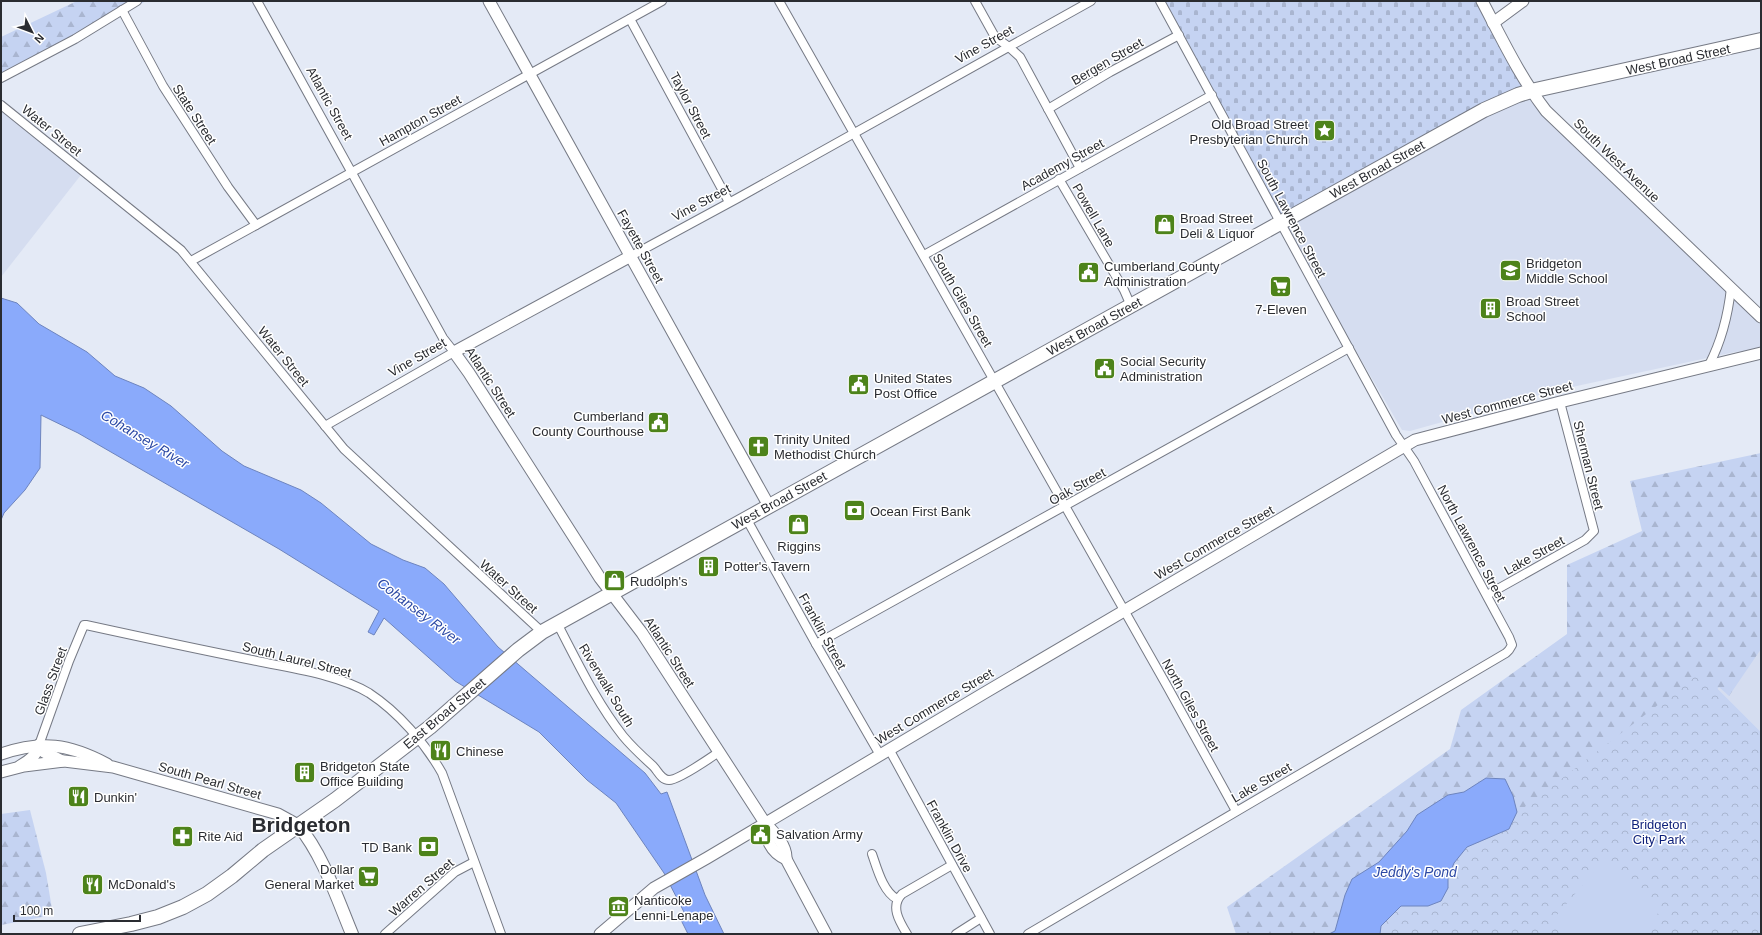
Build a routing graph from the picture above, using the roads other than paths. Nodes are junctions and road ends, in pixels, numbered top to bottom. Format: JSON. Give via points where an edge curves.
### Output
{"nodes":[{"id":1,"x":137,"y":1,"type":"edge"},
{"id":2,"x":257,"y":1,"type":"edge"},
{"id":3,"x":489,"y":1,"type":"edge"},
{"id":4,"x":662,"y":1,"type":"edge"},
{"id":5,"x":779,"y":1,"type":"edge"},
{"id":6,"x":975,"y":1,"type":"edge"},
{"id":7,"x":1091,"y":1,"type":"edge"},
{"id":8,"x":1160,"y":1,"type":"edge"},
{"id":9,"x":1482,"y":1,"type":"edge"},
{"id":10,"x":1523,"y":1,"type":"edge"},
{"id":11,"x":122,"y":10,"type":"junction"},
{"id":12,"x":630,"y":19,"type":"junction"},
{"id":13,"x":1494,"y":23,"type":"junction"},
{"id":14,"x":1179,"y":34,"type":"junction"},
{"id":15,"x":1761,"y":40,"type":"edge"},
{"id":16,"x":1009,"y":47,"type":"junction"},
{"id":17,"x":530,"y":74,"type":"junction"},
{"id":18,"x":1,"y":78,"type":"edge"},
{"id":19,"x":1531,"y":91,"type":"junction"},
{"id":20,"x":1212,"y":95,"type":"junction"},
{"id":21,"x":1,"y":105,"type":"edge"},
{"id":22,"x":1048,"y":109,"type":"junction"},
{"id":23,"x":854,"y":133,"type":"junction"},
{"id":24,"x":1080,"y":168,"type":"junction"},
{"id":25,"x":352,"y":172,"type":"junction"},
{"id":26,"x":1059,"y":179,"type":"junction"},
{"id":27,"x":729,"y":202,"type":"junction"},
{"id":28,"x":1281,"y":222,"type":"junction"},
{"id":29,"x":256,"y":225,"type":"junction"},
{"id":30,"x":924,"y":255,"type":"junction"},
{"id":31,"x":630,"y":256,"type":"junction"},
{"id":32,"x":191,"y":261,"type":"junction"},
{"id":33,"x":1731,"y":288,"type":"junction"},
{"id":34,"x":1131,"y":306,"type":"junction"},
{"id":35,"x":1761,"y":317,"type":"edge"},
{"id":36,"x":1349,"y":348,"type":"junction"},
{"id":37,"x":454,"y":352,"type":"junction"},
{"id":38,"x":1761,"y":353,"type":"edge"},
{"id":39,"x":1709,"y":365,"type":"junction"},
{"id":40,"x":995,"y":381,"type":"junction"},
{"id":41,"x":1560,"y":402,"type":"junction"},
{"id":42,"x":324,"y":426,"type":"junction"},
{"id":43,"x":1404,"y":446,"type":"junction"},
{"id":44,"x":769,"y":506,"type":"junction"},
{"id":45,"x":1065,"y":506,"type":"junction"},
{"id":46,"x":746,"y":518,"type":"junction"},
{"id":47,"x":1592,"y":534,"type":"joint"},
{"id":48,"x":612,"y":593,"type":"junction"},
{"id":49,"x":1487,"y":595,"type":"junction"},
{"id":50,"x":1124,"y":610,"type":"junction"},
{"id":51,"x":557,"y":623,"type":"junction"},
{"id":52,"x":84,"y":625,"type":"joint"},
{"id":53,"x":542,"y":632,"type":"junction"},
{"id":54,"x":816,"y":644,"type":"junction"},
{"id":55,"x":518,"y":650,"type":"joint"},
{"id":56,"x":1507,"y":652,"type":"joint"},
{"id":57,"x":417,"y":737,"type":"junction"},
{"id":58,"x":39,"y":745,"type":"junction"},
{"id":59,"x":719,"y":752,"type":"junction"},
{"id":60,"x":885,"y":752,"type":"junction"},
{"id":61,"x":1,"y":754,"type":"edge"},
{"id":62,"x":64,"y":761,"type":"junction"},
{"id":63,"x":113,"y":767,"type":"junction"},
{"id":64,"x":17,"y":768,"type":"junction"},
{"id":65,"x":1,"y":772,"type":"edge"},
{"id":66,"x":1236,"y":811,"type":"junction"},
{"id":67,"x":766,"y":824,"type":"junction"},
{"id":68,"x":298,"y":825,"type":"junction"},
{"id":69,"x":872,"y":854,"type":"dead end"},
{"id":70,"x":474,"y":862,"type":"junction"},
{"id":71,"x":952,"y":865,"type":"junction"},
{"id":72,"x":897,"y":899,"type":"junction"},
{"id":73,"x":981,"y":918,"type":"junction"},
{"id":74,"x":80,"y":934,"type":"edge"},
{"id":75,"x":352,"y":934,"type":"edge"},
{"id":76,"x":385,"y":934,"type":"edge"},
{"id":77,"x":501,"y":934,"type":"edge"},
{"id":78,"x":600,"y":934,"type":"edge"},
{"id":79,"x":826,"y":934,"type":"edge"},
{"id":80,"x":907,"y":934,"type":"edge"},
{"id":81,"x":956,"y":934,"type":"edge"},
{"id":82,"x":990,"y":934,"type":"edge"},
{"id":83,"x":1028,"y":934,"type":"edge"}],
"edges":[{"from":1,"to":11,"type":"street"},
{"from":2,"to":25,"type":"street","name":"Atlantic Street"},
{"from":3,"to":17,"type":"street","name":"Fayette Street"},
{"from":4,"to":12,"type":"street","name":"Hampton Street"},
{"from":5,"to":23,"type":"street","name":"South Giles Street"},
{"from":6,"to":16,"type":"street","via":[[995,37]]},
{"from":7,"to":16,"type":"street","name":"Vine Street"},
{"from":8,"to":14,"type":"street","name":"South Lawrence Street"},
{"from":9,"to":13,"type":"street","name":"South West Avenue"},
{"from":10,"to":13,"type":"street"},
{"from":11,"to":18,"type":"street","via":[[75,39]]},
{"from":11,"to":29,"type":"street","name":"State Street","via":[[162,86]]},
{"from":12,"to":17,"type":"street","name":"Hampton Street"},
{"from":12,"to":27,"type":"street","name":"Taylor Street"},
{"from":13,"to":19,"type":"street","name":"South West Avenue"},
{"from":14,"to":20,"type":"street","name":"South Lawrence Street"},
{"from":14,"to":22,"type":"street","name":"Bergen Street"},
{"from":15,"to":19,"type":"highway","name":"West Broad Street"},
{"from":16,"to":22,"type":"street","via":[[1020,57]]},
{"from":16,"to":23,"type":"street","name":"Vine Street"},
{"from":17,"to":25,"type":"street","name":"Hampton Street"},
{"from":17,"to":31,"type":"street","name":"Fayette Street"},
{"from":19,"to":28,"type":"highway","name":"West Broad Street","via":[[1484,110]]},
{"from":19,"to":33,"type":"street","name":"South West Avenue","via":[[1546,111]]},
{"from":20,"to":24,"type":"street","name":"Academy Street"},
{"from":20,"to":28,"type":"street","name":"South Lawrence Street"},
{"from":21,"to":32,"type":"street","name":"Water Street","via":[[166,237]]},
{"from":22,"to":24,"type":"street"},
{"from":23,"to":27,"type":"street","name":"Vine Street"},
{"from":23,"to":30,"type":"street","name":"South Giles Street"},
{"from":24,"to":26,"type":"street","name":"Academy Street"},
{"from":25,"to":29,"type":"street","name":"Hampton Street"},
{"from":25,"to":37,"type":"street","name":"Atlantic Street","via":[[443,338]]},
{"from":26,"to":30,"type":"street","name":"Academy Street"},
{"from":26,"to":34,"type":"street","name":"Powell Lane"},
{"from":27,"to":31,"type":"street","name":"Vine Street"},
{"from":28,"to":34,"type":"highway","name":"West Broad Street"},
{"from":28,"to":36,"type":"street","name":"South Lawrence Street"},
{"from":29,"to":32,"type":"street","name":"Hampton Street"},
{"from":30,"to":40,"type":"street","name":"South Giles Street"},
{"from":31,"to":37,"type":"street","name":"Vine Street"},
{"from":31,"to":44,"type":"street","name":"Fayette Street"},
{"from":32,"to":42,"type":"street","name":"Water Street"},
{"from":33,"to":35,"type":"street","name":"South West Avenue"},
{"from":33,"to":39,"type":"street","via":[[1723,334]]},
{"from":34,"to":40,"type":"highway","name":"West Broad Street"},
{"from":36,"to":43,"type":"street","name":"South Lawrence Street"},
{"from":36,"to":45,"type":"street","name":"Oak Street"},
{"from":37,"to":42,"type":"street","name":"Vine Street"},
{"from":37,"to":48,"type":"street","name":"Atlantic Street"},
{"from":38,"to":39,"type":"street","name":"West Commerce Street"},
{"from":39,"to":41,"type":"street","name":"West Commerce Street"},
{"from":40,"to":44,"type":"highway","name":"West Broad Street"},
{"from":40,"to":45,"type":"street","name":"South Giles Street"},
{"from":41,"to":43,"type":"street","name":"West Commerce Street","via":[[1414,440]]},
{"from":41,"to":47,"type":"street","name":"Sherman Street","via":[[1594,531]]},
{"from":42,"to":53,"type":"street","name":"Water Street","via":[[344,449]]},
{"from":43,"to":49,"type":"street","name":"North Lawrence Street"},
{"from":43,"to":50,"type":"street","name":"West Commerce Street"},
{"from":44,"to":46,"type":"highway","name":"West Broad Street"},
{"from":45,"to":50,"type":"street","name":"South Giles Street"},
{"from":45,"to":54,"type":"street","name":"Oak Street"},
{"from":46,"to":48,"type":"highway","name":"West Broad Street"},
{"from":46,"to":54,"type":"street","name":"Franklin Street"},
{"from":47,"to":49,"type":"street","name":"Lake Street"},
{"from":48,"to":51,"type":"highway","name":"West Broad Street"},
{"from":48,"to":59,"type":"street","name":"Atlantic Street"},
{"from":49,"to":56,"type":"street","name":"North Lawrence Street","via":[[1511,642],[1511,648]]},
{"from":50,"to":60,"type":"street","name":"West Commerce Street"},
{"from":50,"to":66,"type":"street","name":"North Giles Street"},
{"from":51,"to":53,"type":"highway","name":"West Broad Street"},
{"from":51,"to":59,"type":"street","name":"Riverwalk South","via":[[594,693],[623,736],[662,777],[669,780],[676,778]]},
{"from":52,"to":57,"type":"street","name":"South Laurel Street","via":[[339,680],[369,693]]},
{"from":52,"to":58,"type":"street","name":"Glass Street"},
{"from":53,"to":55,"type":"highway","name":"West Broad Street"},
{"from":54,"to":60,"type":"street","name":"Franklin Street"},
{"from":55,"to":57,"type":"highway","name":"East Broad Street"},
{"from":56,"to":66,"type":"street","name":"Lake Street"},
{"from":57,"to":68,"type":"highway","name":"East Broad Street"},
{"from":57,"to":70,"type":"street","name":"South Laurel Street","via":[[442,773]]},
{"from":58,"to":61,"type":"street","name":"South Pearl Street"},
{"from":58,"to":62,"type":"street","via":[[44,752]]},
{"from":58,"to":63,"type":"street","name":"South Pearl Street","via":[[76,749]]},
{"from":58,"to":64,"type":"street","via":[[32,759]]},
{"from":59,"to":67,"type":"street","name":"Atlantic Street"},
{"from":60,"to":67,"type":"street","name":"West Commerce Street"},
{"from":60,"to":71,"type":"street","name":"Franklin Drive"},
{"from":62,"to":63,"type":"street","name":"South Pearl Street"},
{"from":62,"to":64,"type":"street","name":"South Pearl Street"},
{"from":63,"to":68,"type":"street","name":"South Pearl Street","via":[[278,814]]},
{"from":64,"to":65,"type":"street","name":"South Pearl Street"},
{"from":66,"to":83,"type":"street","name":"Lake Street"},
{"from":67,"to":78,"type":"street","name":"West Commerce Street","via":[[663,883],[637,901]]},
{"from":67,"to":79,"type":"street","name":"Atlantic Street","via":[[783,846],[786,860]]},
{"from":68,"to":74,"type":"highway","name":"East Broad Street","via":[[232,876],[189,904],[142,922]]},
{"from":68,"to":75,"type":"main road","via":[[318,854]]},
{"from":69,"to":72,"type":"street","via":[[886,888],[892,897]]},
{"from":70,"to":76,"type":"street","name":"Warren Street","via":[[455,872]]},
{"from":70,"to":77,"type":"street","name":"South Laurel Street"},
{"from":71,"to":72,"type":"street"},
{"from":71,"to":73,"type":"street","name":"Franklin Drive"},
{"from":72,"to":80,"type":"street","via":[[895,908]]},
{"from":73,"to":81,"type":"street"},
{"from":73,"to":82,"type":"street","name":"Franklin Drive"}]}
